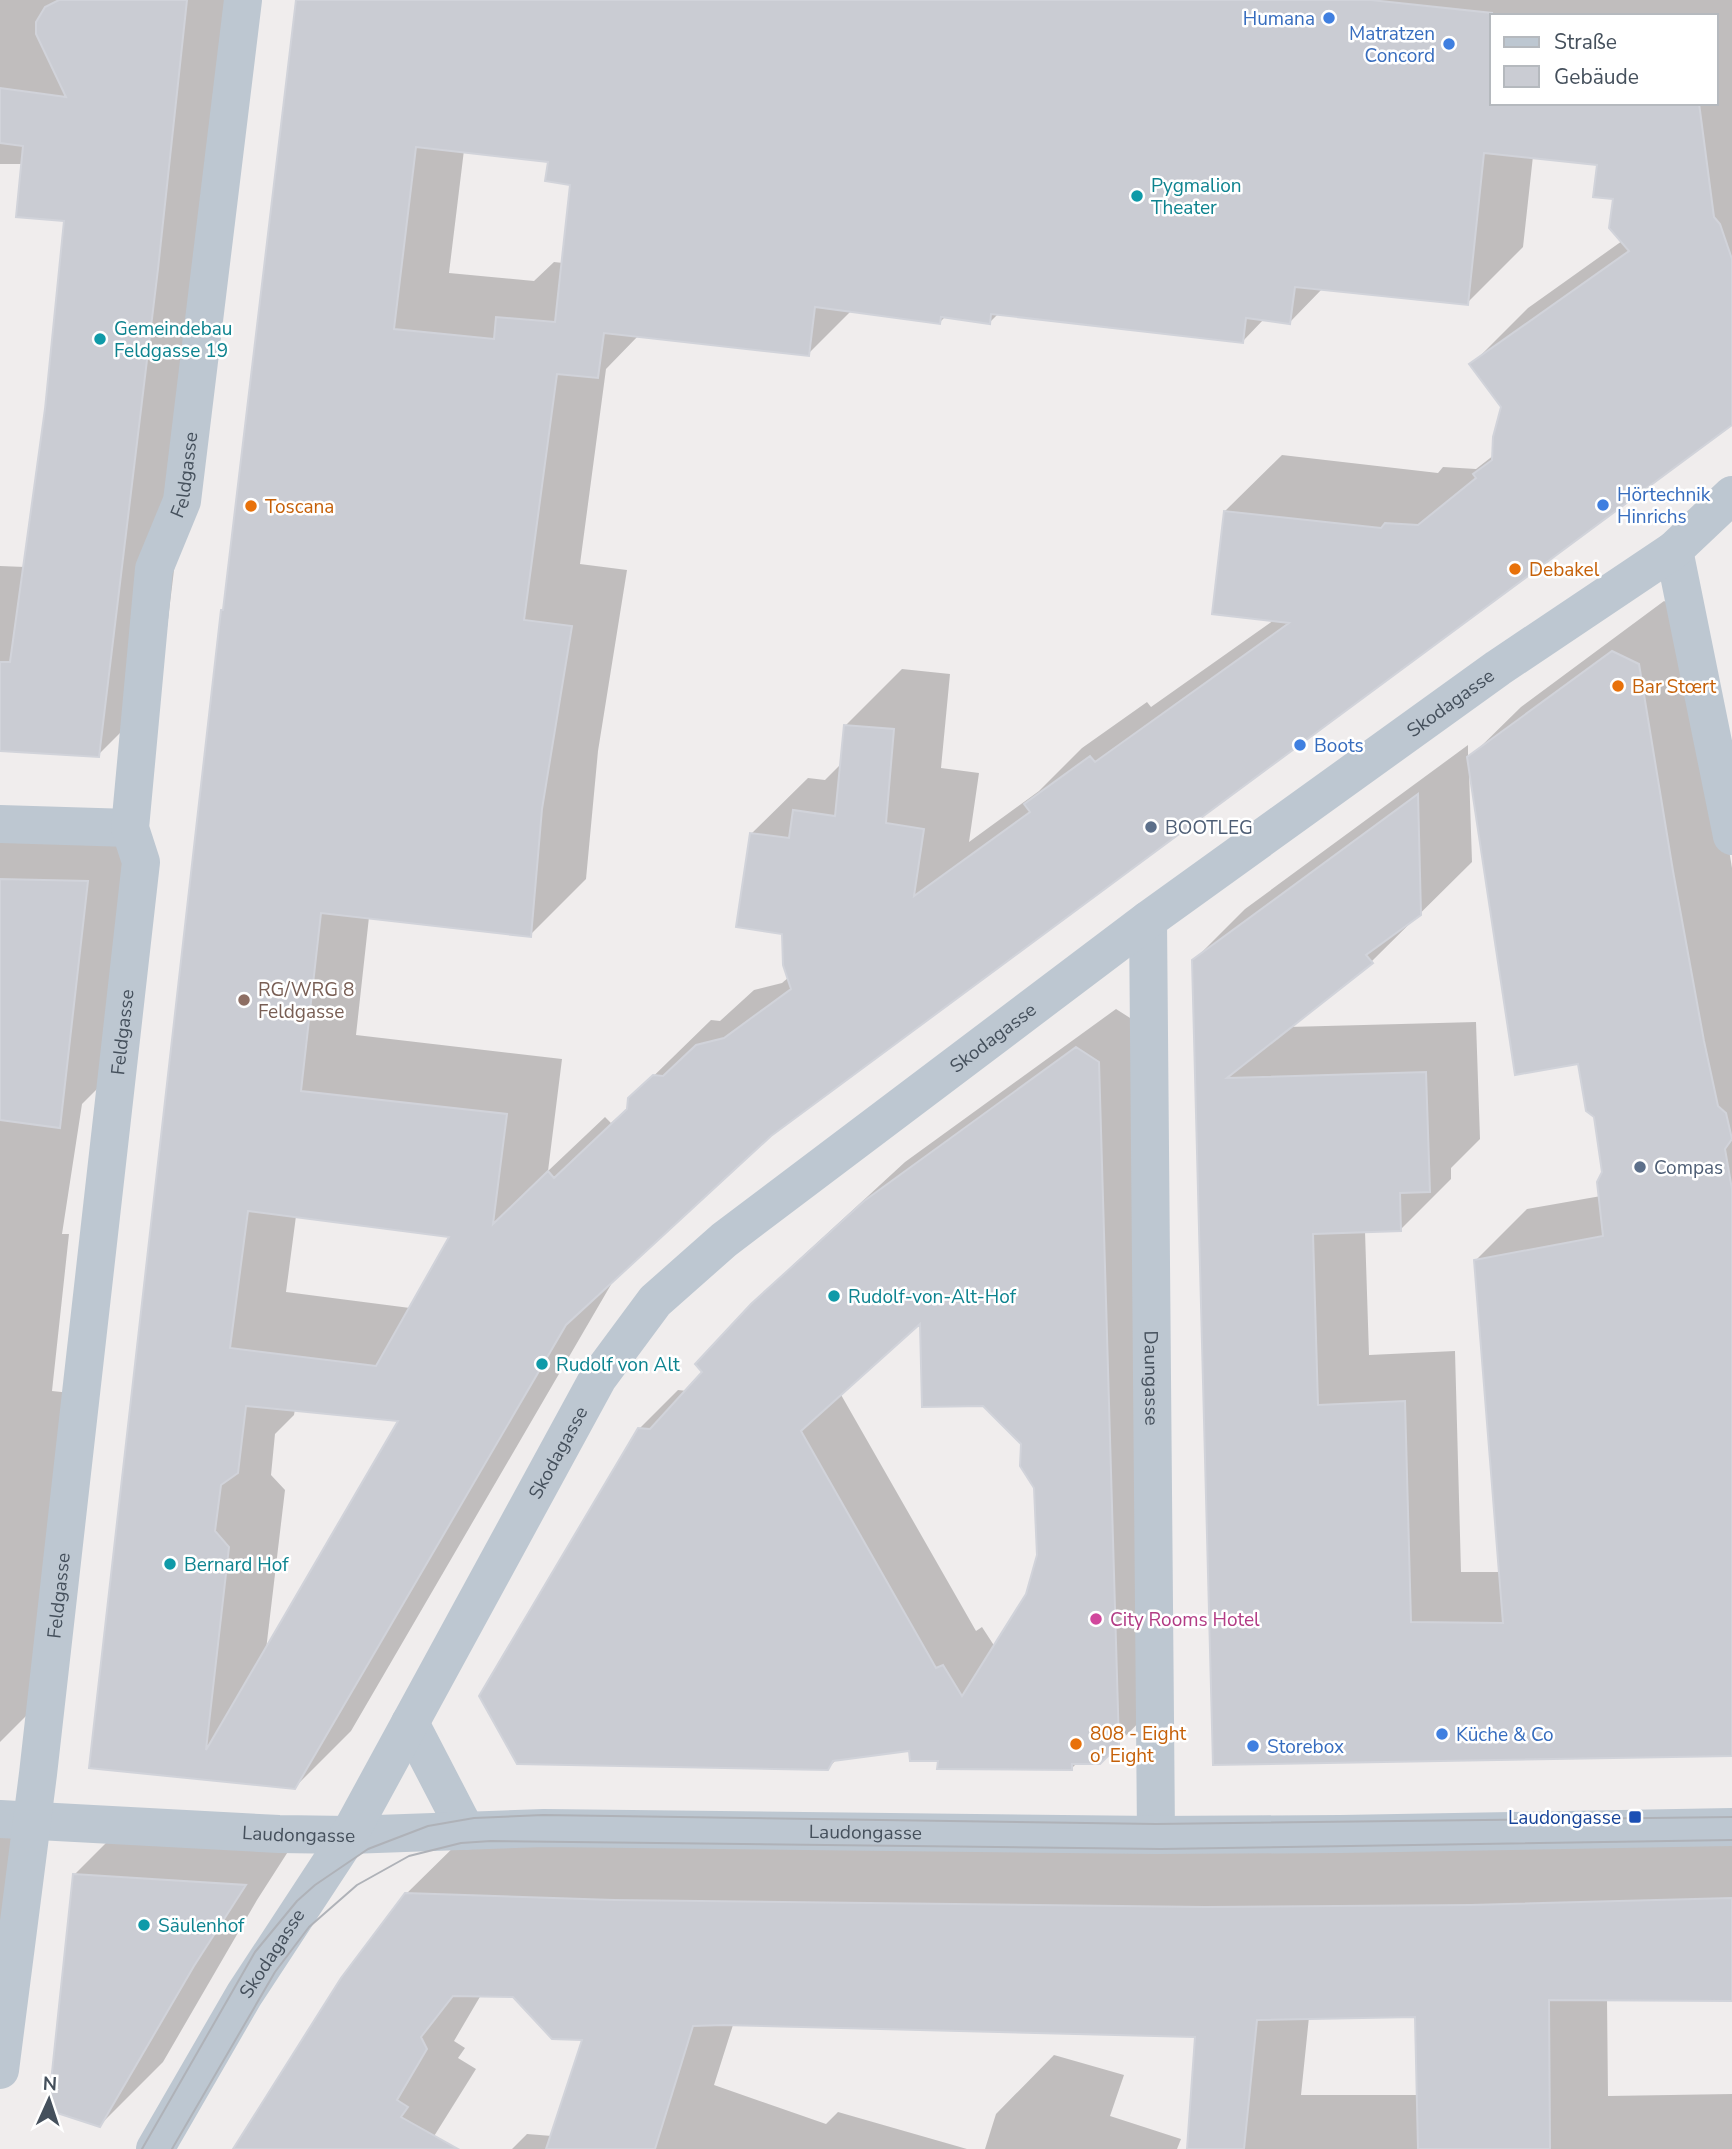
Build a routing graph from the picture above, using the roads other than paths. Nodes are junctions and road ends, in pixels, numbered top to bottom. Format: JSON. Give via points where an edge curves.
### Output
{"nodes":[{"id":1,"x":243,"y":0,"type":"edge"},
{"id":2,"x":1732,"y":495,"type":"edge"},
{"id":3,"x":1674,"y":550,"type":"junction"},
{"id":4,"x":0,"y":824,"type":"edge"},
{"id":5,"x":130,"y":828,"type":"junction"},
{"id":6,"x":1732,"y":836,"type":"edge"},
{"id":7,"x":1148,"y":920,"type":"junction"},
{"id":8,"x":410,"y":1723,"type":"junction"},
{"id":9,"x":16,"y":1820,"type":"edge"},
{"id":10,"x":1732,"y":1827,"type":"edge"},
{"id":11,"x":466,"y":1831,"type":"junction"},
{"id":12,"x":349,"y":1835,"type":"junction"},
{"id":13,"x":1156,"y":1835,"type":"junction"},
{"id":14,"x":0,"y":2070,"type":"edge"},
{"id":15,"x":155,"y":2149,"type":"edge"}],
"edges":[{"from":1,"to":5,"type":"street","name":"Feldgasse","via":[[182,501],[154,569]]},
{"from":2,"to":3,"type":"street","name":"Skodagasse"},
{"from":3,"to":6,"type":"street"},
{"from":3,"to":7,"type":"street","name":"Skodagasse","via":[[1498,668]]},
{"from":4,"to":5,"type":"street"},
{"from":5,"to":9,"type":"street","name":"Feldgasse","via":[[141,862]]},
{"from":7,"to":8,"type":"street","name":"Skodagasse","via":[[724,1240],[655,1301],[598,1378]]},
{"from":7,"to":13,"type":"street","name":"Daungasse"},
{"from":8,"to":11,"type":"street"},
{"from":8,"to":12,"type":"street","name":"Skodagasse"},
{"from":9,"to":12,"type":"street","name":"Laudongasse"},
{"from":9,"to":14,"type":"street","name":"Feldgasse"},
{"from":10,"to":13,"type":"street","name":"Laudongasse"},
{"from":11,"to":12,"type":"street","name":"Laudongasse"},
{"from":11,"to":13,"type":"street","name":"Laudongasse"},
{"from":12,"to":15,"type":"street","name":"Skodagasse","via":[[262,1965]]}]}
